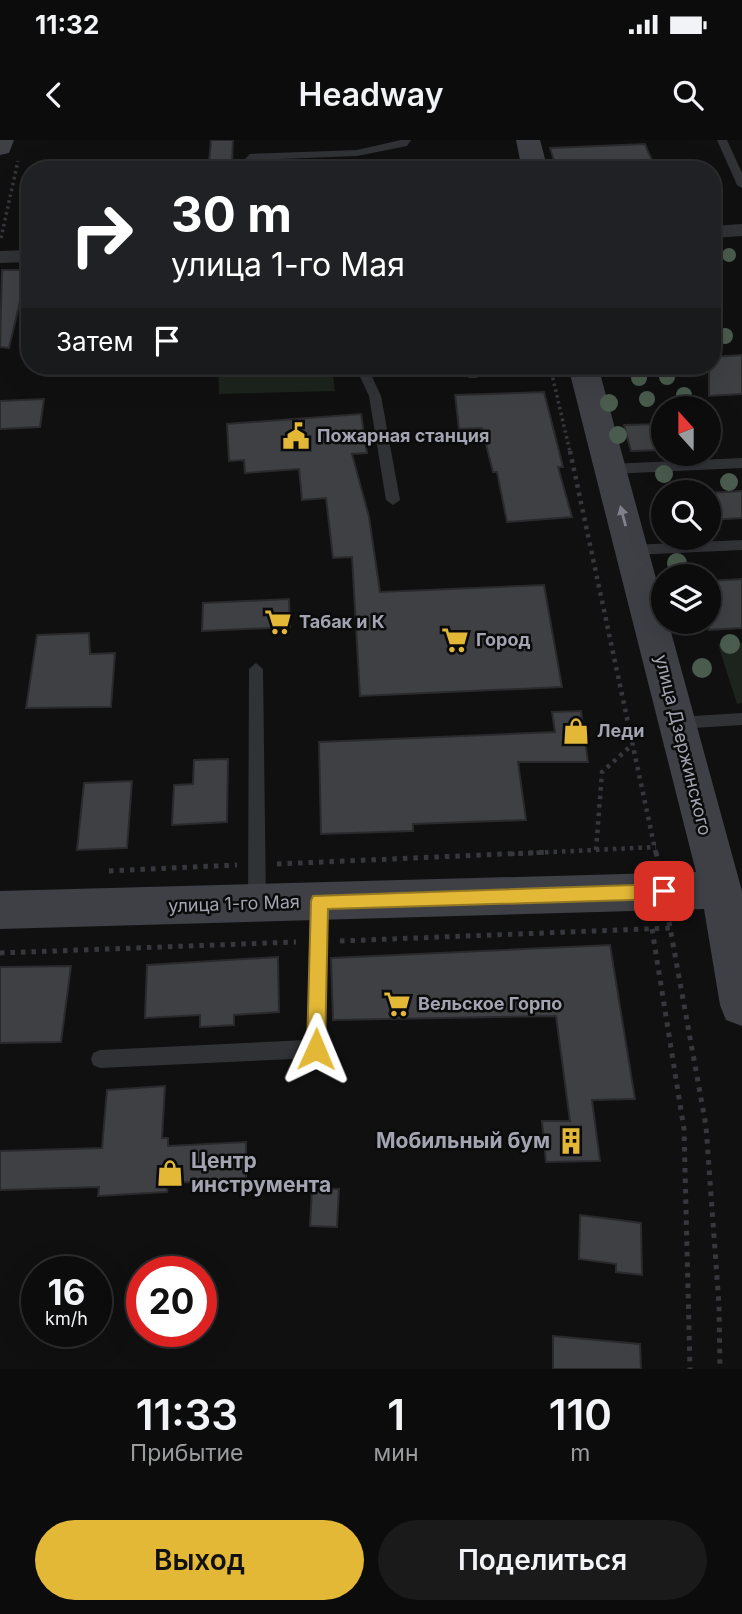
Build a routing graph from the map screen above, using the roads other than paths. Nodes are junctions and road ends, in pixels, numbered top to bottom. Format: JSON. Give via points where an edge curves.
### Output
{"nodes":[{"id":1,"x":406,"y":140,"type":"edge"},
{"id":2,"x":528,"y":140,"type":"edge"},
{"id":3,"x":722,"y":140,"type":"edge"},
{"id":4,"x":247,"y":161,"type":"edge"},
{"id":5,"x":534,"y":161,"type":"edge"},
{"id":6,"x":742,"y":185,"type":"edge"},
{"id":7,"x":742,"y":230,"type":"edge"},
{"id":8,"x":721,"y":231,"type":"edge"},
{"id":9,"x":21,"y":256,"type":"edge"},
{"id":10,"x":0,"y":257,"type":"edge"},
{"id":11,"x":365,"y":375,"type":"edge"},
{"id":12,"x":585,"y":375,"type":"edge"},
{"id":13,"x":742,"y":463,"type":"edge"},
{"id":14,"x":610,"y":469,"type":"junction"},
{"id":15,"x":393,"y":500,"type":"dead end"},
{"id":16,"x":742,"y":545,"type":"edge"},
{"id":17,"x":632,"y":550,"type":"junction"},
{"id":18,"x":256,"y":669,"type":"dead end"},
{"id":19,"x":742,"y":719,"type":"edge"},
{"id":20,"x":678,"y":723,"type":"junction"},
{"id":21,"x":257,"y":884,"type":"junction"},
{"id":22,"x":720,"y":890,"type":"junction"},
{"id":23,"x":319,"y":901,"type":"junction"},
{"id":24,"x":0,"y":910,"type":"edge"},
{"id":25,"x":742,"y":1005,"type":"edge"},
{"id":26,"x":100,"y":1059,"type":"dead end"}],
"edges":[{"from":1,"to":4,"type":"lane","via":[[357,153],[250,157]]},
{"from":2,"to":5,"type":"main road"},
{"from":3,"to":6,"type":"lane"},
{"from":7,"to":8,"type":"street"},
{"from":9,"to":10,"type":"street"},
{"from":11,"to":15,"type":"lane","via":[[375,396]]},
{"from":12,"to":14,"type":"main road","name":"улица Дзержинского"},
{"from":13,"to":14,"type":"lane"},
{"from":17,"to":14,"type":"main road","name":"улица Дзержинского","one_way":true},
{"from":16,"to":17,"type":"lane"},
{"from":17,"to":20,"type":"main road","name":"улица Дзержинского"},
{"from":18,"to":21,"type":"lane"},
{"from":19,"to":20,"type":"lane"},
{"from":20,"to":22,"type":"main road","name":"улица Дзержинского"},
{"from":21,"to":23,"type":"main road","name":"улица 1-го Мая"},
{"from":21,"to":24,"type":"main road","name":"улица 1-го Мая"},
{"from":22,"to":23,"type":"main road","name":"улица 1-го Мая"},
{"from":22,"to":25,"type":"main road","name":"улица Дзержинского"},
{"from":23,"to":26,"type":"lane","via":[[316,1049]]}]}
